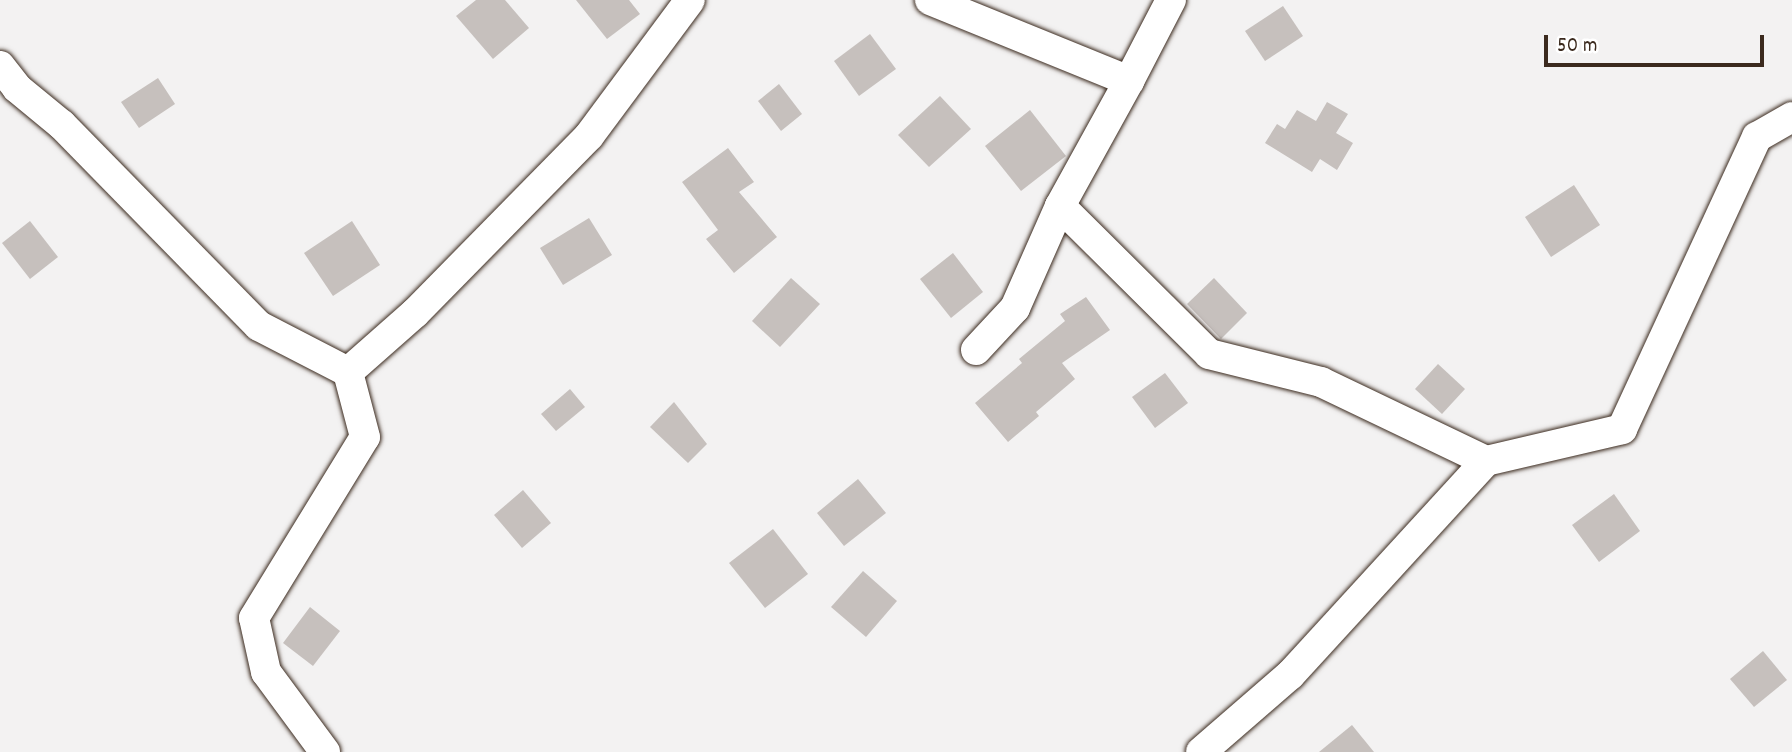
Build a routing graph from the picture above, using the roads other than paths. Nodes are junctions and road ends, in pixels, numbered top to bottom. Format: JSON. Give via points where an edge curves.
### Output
{"nodes":[{"id":1,"x":690,"y":0,"type":"edge"},
{"id":2,"x":930,"y":0,"type":"edge"},
{"id":3,"x":1171,"y":0,"type":"edge"},
{"id":4,"x":0,"y":66,"type":"edge"},
{"id":5,"x":1129,"y":81,"type":"junction"},
{"id":6,"x":1792,"y":117,"type":"edge"},
{"id":7,"x":1060,"y":206,"type":"junction"},
{"id":8,"x":975,"y":350,"type":"dead end"},
{"id":9,"x":348,"y":372,"type":"junction"},
{"id":10,"x":1486,"y":461,"type":"junction"},
{"id":11,"x":325,"y":752,"type":"edge"},
{"id":12,"x":1201,"y":752,"type":"edge"}],
"edges":[{"from":1,"to":9,"type":"street","via":[[589,136],[415,313]]},
{"from":2,"to":5,"type":"street"},
{"from":3,"to":5,"type":"street"},
{"from":4,"to":9,"type":"street","via":[[16,89],[62,125],[259,326]]},
{"from":5,"to":7,"type":"street"},
{"from":6,"to":10,"type":"street","via":[[1757,137],[1622,429]]},
{"from":7,"to":8,"type":"street","via":[[1015,309]]},
{"from":7,"to":10,"type":"street","via":[[1209,354],[1321,382]]},
{"from":9,"to":11,"type":"street","via":[[365,437],[254,618],[266,672]]},
{"from":10,"to":12,"type":"street","via":[[1290,675]]}]}
